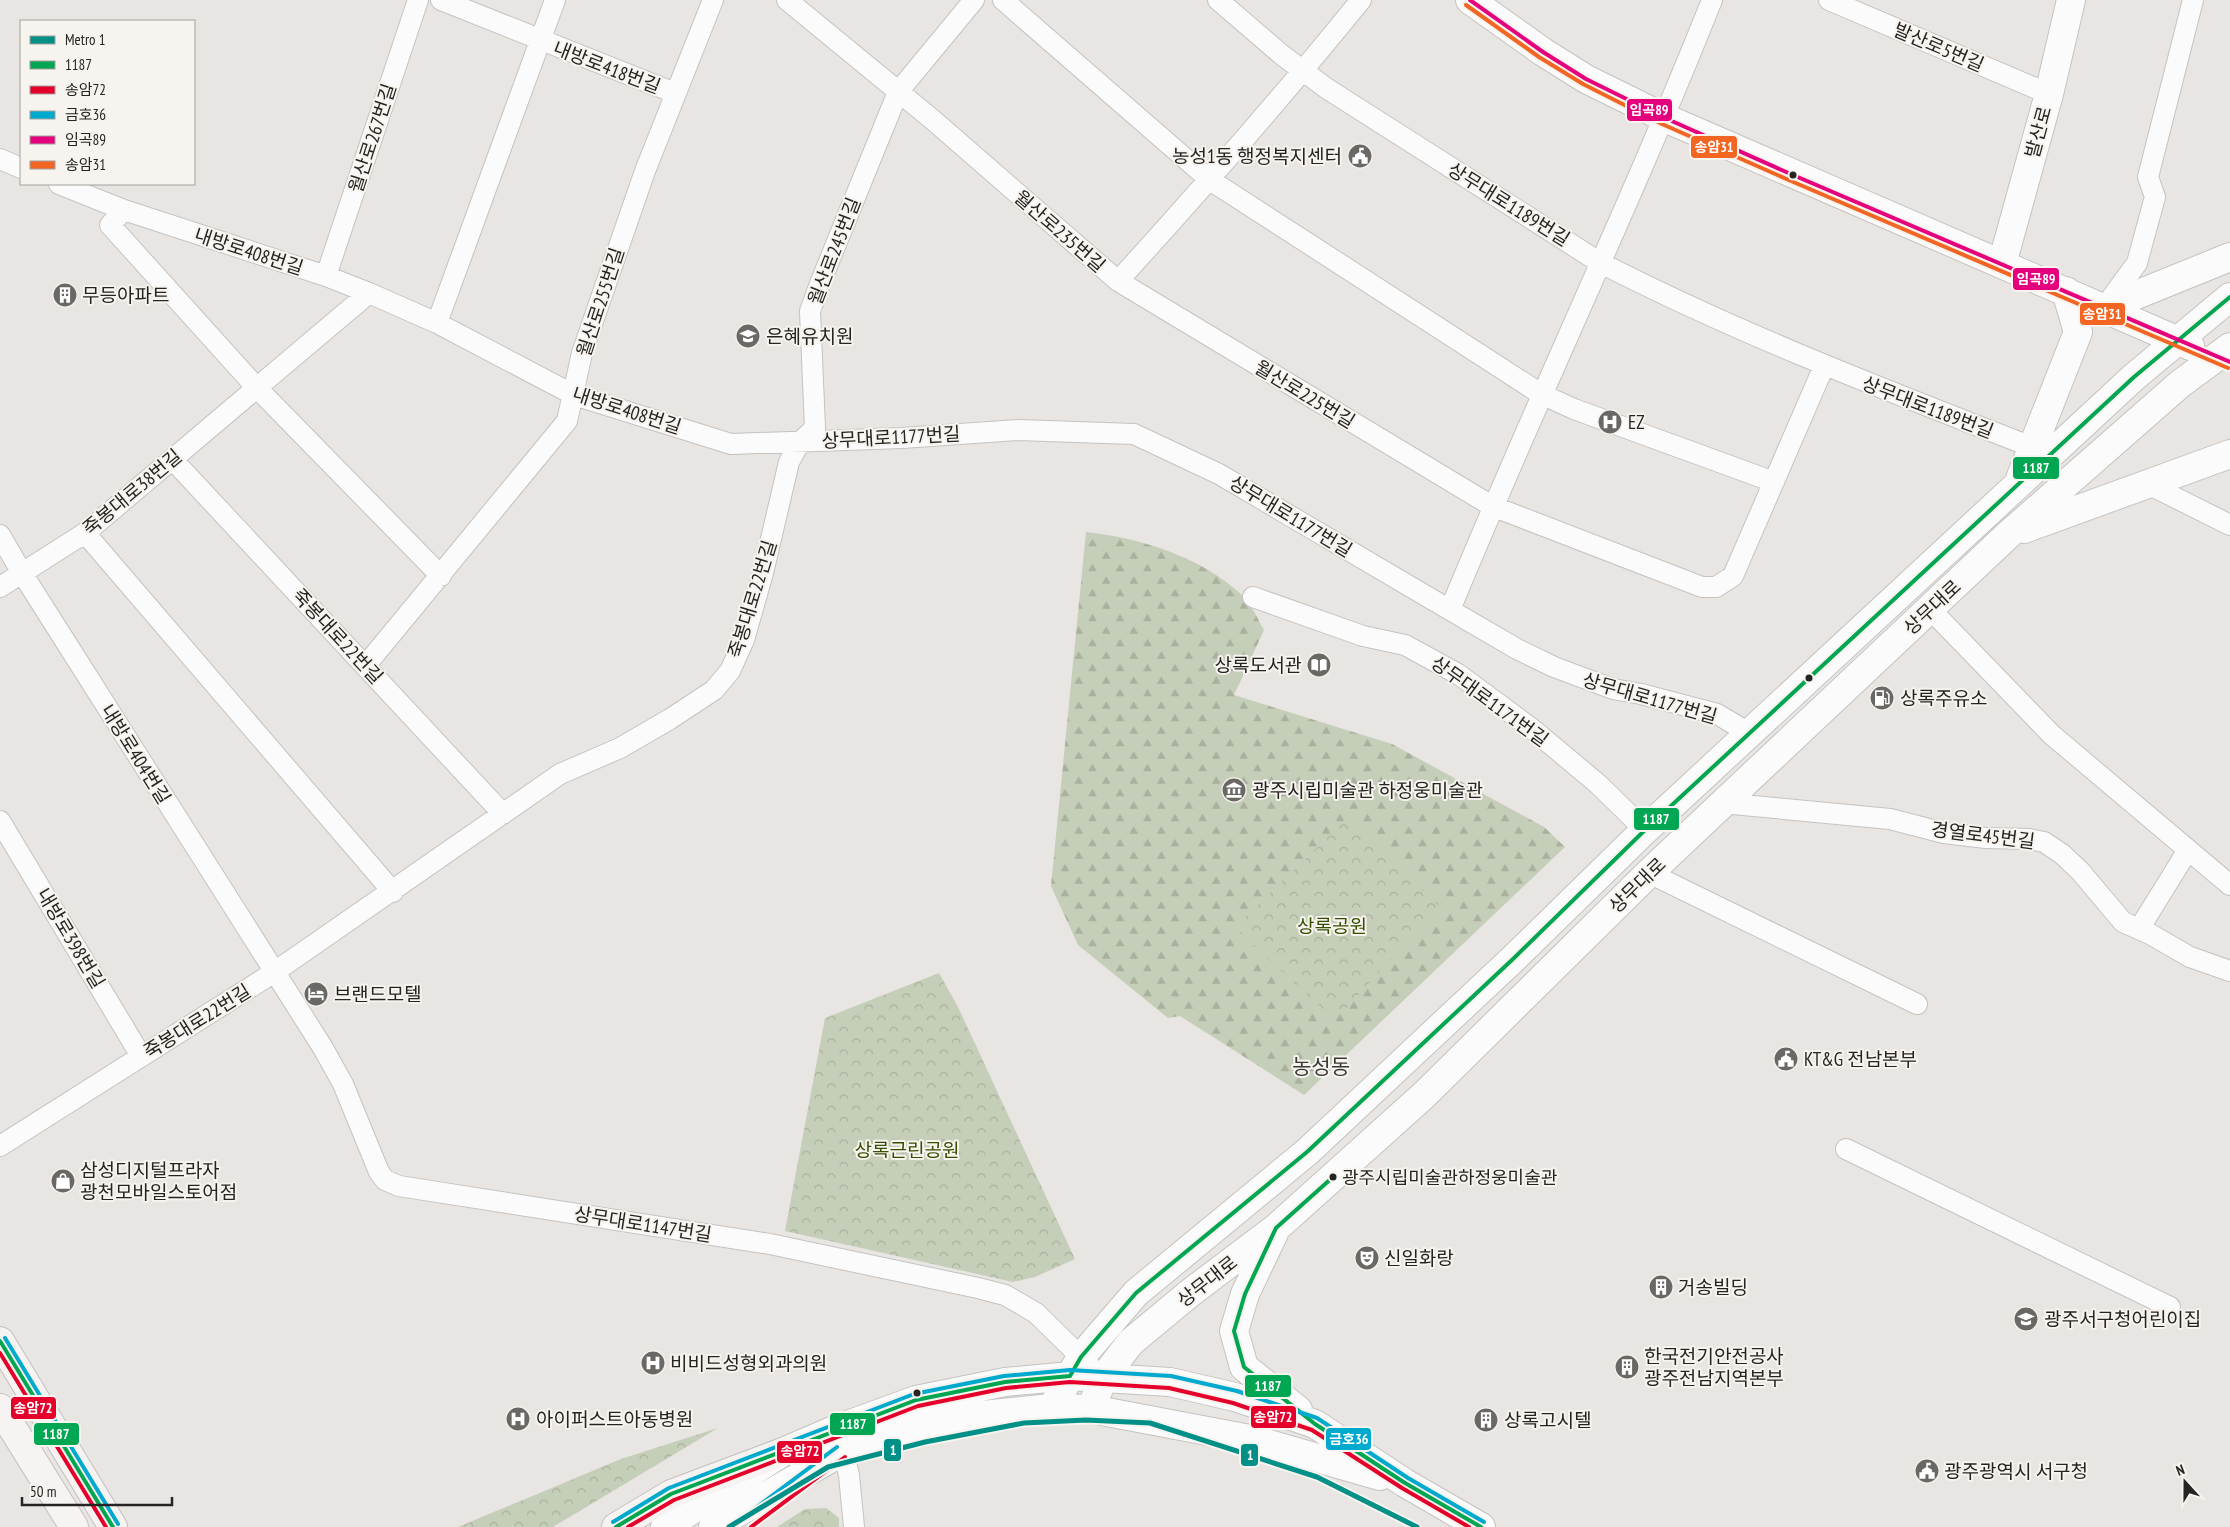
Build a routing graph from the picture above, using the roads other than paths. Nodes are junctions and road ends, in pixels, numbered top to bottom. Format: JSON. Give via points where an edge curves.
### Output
{"nodes":[{"id":1,"x":418,"y":0,"type":"edge"},
{"id":2,"x":441,"y":0,"type":"edge"},
{"id":3,"x":555,"y":0,"type":"edge"},
{"id":4,"x":713,"y":0,"type":"edge"},
{"id":5,"x":787,"y":0,"type":"edge"},
{"id":6,"x":974,"y":0,"type":"edge"},
{"id":7,"x":1003,"y":0,"type":"edge"},
{"id":8,"x":1218,"y":0,"type":"edge"},
{"id":9,"x":1361,"y":0,"type":"edge"},
{"id":10,"x":1470,"y":0,"type":"edge"},
{"id":11,"x":1712,"y":0,"type":"edge"},
{"id":12,"x":1829,"y":0,"type":"edge"},
{"id":13,"x":2071,"y":0,"type":"edge"},
{"id":14,"x":2194,"y":0,"type":"edge"},
{"id":15,"x":540,"y":40,"type":"junction"},
{"id":16,"x":1303,"y":72,"type":"junction"},
{"id":17,"x":898,"y":92,"type":"junction"},
{"id":18,"x":675,"y":93,"type":"junction"},
{"id":19,"x":2049,"y":94,"type":"junction"},
{"id":20,"x":1665,"y":118,"type":"junction"},
{"id":21,"x":0,"y":159,"type":"edge"},
{"id":22,"x":20,"y":168,"type":"edge"},
{"id":23,"x":1210,"y":180,"type":"junction"},
{"id":24,"x":62,"y":185,"type":"edge"},
{"id":25,"x":124,"y":210,"type":"junction"},
{"id":26,"x":2230,"y":257,"type":"edge"},
{"id":27,"x":1599,"y":262,"type":"junction"},
{"id":28,"x":2002,"y":264,"type":"junction"},
{"id":29,"x":326,"y":276,"type":"junction"},
{"id":30,"x":1118,"y":282,"type":"junction"},
{"id":31,"x":2066,"y":291,"type":"junction"},
{"id":32,"x":369,"y":293,"type":"junction"},
{"id":33,"x":2230,"y":297,"type":"edge"},
{"id":34,"x":2104,"y":308,"type":"junction"},
{"id":35,"x":437,"y":323,"type":"junction"},
{"id":36,"x":2176,"y":340,"type":"junction"},
{"id":37,"x":2226,"y":356,"type":"edge"},
{"id":38,"x":1824,"y":366,"type":"junction"},
{"id":39,"x":256,"y":387,"type":"junction"},
{"id":40,"x":1541,"y":394,"type":"junction"},
{"id":41,"x":574,"y":395,"type":"junction"},
{"id":42,"x":800,"y":442,"type":"junction"},
{"id":43,"x":2032,"y":447,"type":"junction"},
{"id":44,"x":2230,"y":454,"type":"edge"},
{"id":45,"x":173,"y":460,"type":"junction"},
{"id":46,"x":1774,"y":482,"type":"junction"},
{"id":47,"x":2148,"y":484,"type":"junction"},
{"id":48,"x":2017,"y":485,"type":"junction"},
{"id":49,"x":1492,"y":506,"type":"junction"},
{"id":50,"x":2230,"y":525,"type":"edge"},
{"id":51,"x":86,"y":533,"type":"junction"},
{"id":52,"x":2009,"y":534,"type":"junction"},
{"id":53,"x":0,"y":535,"type":"edge"},
{"id":54,"x":22,"y":574,"type":"junction"},
{"id":55,"x":441,"y":576,"type":"junction"},
{"id":56,"x":0,"y":587,"type":"edge"},
{"id":57,"x":1254,"y":598,"type":"dead end"},
{"id":58,"x":1930,"y":609,"type":"junction"},
{"id":59,"x":1450,"y":610,"type":"junction"},
{"id":60,"x":366,"y":666,"type":"junction"},
{"id":61,"x":1749,"y":733,"type":"junction"},
{"id":62,"x":1722,"y":803,"type":"junction"},
{"id":63,"x":503,"y":814,"type":"junction"},
{"id":64,"x":0,"y":821,"type":"edge"},
{"id":65,"x":1645,"y":830,"type":"junction"},
{"id":66,"x":2188,"y":850,"type":"junction"},
{"id":67,"x":1649,"y":873,"type":"junction"},
{"id":68,"x":2230,"y":885,"type":"edge"},
{"id":69,"x":392,"y":892,"type":"junction"},
{"id":70,"x":2139,"y":929,"type":"junction"},
{"id":71,"x":2230,"y":971,"type":"edge"},
{"id":72,"x":273,"y":973,"type":"junction"},
{"id":73,"x":1917,"y":1004,"type":"dead end"},
{"id":74,"x":141,"y":1056,"type":"junction"},
{"id":75,"x":0,"y":1146,"type":"edge"},
{"id":76,"x":1846,"y":1149,"type":"dead end"},
{"id":77,"x":1276,"y":1228,"type":"junction"},
{"id":78,"x":2170,"y":1307,"type":"dead end"},
{"id":79,"x":0,"y":1341,"type":"edge"},
{"id":80,"x":1075,"y":1366,"type":"junction"},
{"id":81,"x":1103,"y":1378,"type":"junction"},
{"id":82,"x":0,"y":1408,"type":"edge"},
{"id":83,"x":1052,"y":1408,"type":"junction"},
{"id":84,"x":1092,"y":1409,"type":"junction"},
{"id":85,"x":1315,"y":1424,"type":"junction"},
{"id":86,"x":842,"y":1451,"type":"junction"},
{"id":87,"x":783,"y":1452,"type":"junction"},
{"id":88,"x":1405,"y":1483,"type":"junction"},
{"id":89,"x":74,"y":1527,"type":"edge"},
{"id":90,"x":113,"y":1527,"type":"edge"},
{"id":91,"x":616,"y":1527,"type":"edge"},
{"id":92,"x":665,"y":1527,"type":"edge"},
{"id":93,"x":712,"y":1527,"type":"edge"},
{"id":94,"x":741,"y":1527,"type":"edge"},
{"id":95,"x":854,"y":1527,"type":"edge"},
{"id":96,"x":1482,"y":1527,"type":"edge"}],
"edges":[{"from":1,"to":29,"type":"street","name":"월산로267번길"},
{"from":2,"to":15,"type":"street","name":"내방로418번길"},
{"from":3,"to":15,"type":"street","name":"내방로418번길"},
{"from":4,"to":18,"type":"street","name":"월산로255번길"},
{"from":5,"to":17,"type":"street"},
{"from":6,"to":17,"type":"street","name":"월산로245번길"},
{"from":7,"to":23,"type":"street"},
{"from":8,"to":16,"type":"street","name":"상무대로1189번길"},
{"from":9,"to":16,"type":"street","name":"월산로235번길"},
{"from":10,"to":20,"type":"street","via":[[1586,80]]},
{"from":11,"to":20,"type":"street"},
{"from":12,"to":19,"type":"street","name":"발산로5번길"},
{"from":13,"to":19,"type":"street","name":"발산로"},
{"from":14,"to":34,"type":"street","via":[[2148,177],[2155,197],[2137,262]]},
{"from":15,"to":18,"type":"street","name":"내방로418번길"},
{"from":15,"to":35,"type":"street"},
{"from":16,"to":23,"type":"street","name":"월산로235번길"},
{"from":16,"to":27,"type":"street","name":"상무대로1189번길"},
{"from":17,"to":30,"type":"street","name":"월산로235번길"},
{"from":17,"to":42,"type":"street","name":"월산로245번길","via":[[810,311],[815,428]]},
{"from":18,"to":41,"type":"street","name":"월산로255번길","via":[[582,353]]},
{"from":19,"to":28,"type":"street","name":"발산로"},
{"from":20,"to":27,"type":"street"},
{"from":20,"to":28,"type":"street"},
{"from":21,"to":22,"type":"street"},
{"from":23,"to":30,"type":"street","name":"월산로235번길"},
{"from":23,"to":40,"type":"street"},
{"from":24,"to":25,"type":"street","name":"내방로408번길"},
{"from":25,"to":29,"type":"street","name":"내방로408번길"},
{"from":25,"to":39,"type":"street","via":[[110,225]]},
{"from":26,"to":34,"type":"street"},
{"from":27,"to":38,"type":"street","name":"상무대로1189번길"},
{"from":27,"to":40,"type":"street"},
{"from":28,"to":31,"type":"street"},
{"from":29,"to":32,"type":"street","name":"내방로408번길"},
{"from":30,"to":49,"type":"street","name":"월산로225번길"},
{"from":31,"to":34,"type":"street"},
{"from":31,"to":43,"type":"street","via":[[2078,332]]},
{"from":32,"to":35,"type":"street","name":"내방로408번길"},
{"from":32,"to":39,"type":"street","name":"죽봉대로38번길"},
{"from":33,"to":36,"type":"street","name":"상무대로"},
{"from":34,"to":36,"type":"street"},
{"from":35,"to":41,"type":"street","name":"내방로408번길"},
{"from":36,"to":37,"type":"street"},
{"from":36,"to":48,"type":"street","name":"상무대로"},
{"from":37,"to":52,"type":"street","name":"상무대로","via":[[2180,384]]},
{"from":38,"to":43,"type":"street","name":"상무대로1189번길"},
{"from":38,"to":46,"type":"street"},
{"from":39,"to":45,"type":"street","name":"죽봉대로38번길"},
{"from":39,"to":55,"type":"street"},
{"from":40,"to":46,"type":"street"},
{"from":40,"to":49,"type":"street"},
{"from":41,"to":42,"type":"street","name":"내방로408번길","via":[[731,444]]},
{"from":41,"to":55,"type":"street","name":"월산로255번길","via":[[567,421]]},
{"from":42,"to":59,"type":"street","name":"상무대로1177번길","via":[[1018,430],[1134,434],[1219,474]]},
{"from":42,"to":63,"type":"street","name":"죽봉대로22번길","via":[[789,462],[761,583],[744,640],[730,672],[714,690],[670,719],[620,748],[560,774]]},
{"from":43,"to":48,"type":"street"},
{"from":44,"to":47,"type":"street"},
{"from":45,"to":51,"type":"street","name":"죽봉대로38번길"},
{"from":45,"to":60,"type":"street","name":"죽봉대로22번길"},
{"from":46,"to":49,"type":"street","name":"월산로225번길","via":[[1733,576],[1716,587],[1702,587]]},
{"from":47,"to":50,"type":"street"},
{"from":47,"to":52,"type":"street"},
{"from":48,"to":61,"type":"street","name":"상무대로"},
{"from":49,"to":59,"type":"street"},
{"from":51,"to":54,"type":"street","name":"죽봉대로38번길"},
{"from":51,"to":69,"type":"street"},
{"from":52,"to":58,"type":"street","name":"상무대로"},
{"from":53,"to":54,"type":"street","name":"내방로404번길"},
{"from":54,"to":56,"type":"street","name":"죽봉대로38번길"},
{"from":54,"to":72,"type":"street","name":"내방로404번길"},
{"from":55,"to":60,"type":"street","name":"월산로255번길"},
{"from":57,"to":65,"type":"street","name":"상무대로1171번길","via":[[1364,636],[1405,645],[1458,674],[1531,728],[1598,784]]},
{"from":58,"to":62,"type":"street","name":"상무대로"},
{"from":58,"to":66,"type":"street","via":[[2052,736]]},
{"from":59,"to":61,"type":"street","name":"상무대로1177번길","via":[[1516,649],[1576,676],[1717,714]]},
{"from":60,"to":63,"type":"street","name":"죽봉대로22번길"},
{"from":61,"to":65,"type":"street","name":"상무대로"},
{"from":62,"to":67,"type":"street","name":"상무대로"},
{"from":62,"to":70,"type":"street","name":"경열로45번길","via":[[1890,819],[1944,833],[2044,842],[2080,871],[2122,922]]},
{"from":63,"to":69,"type":"street","name":"죽봉대로22번길"},
{"from":64,"to":74,"type":"street","name":"내방로398번길"},
{"from":65,"to":80,"type":"street","name":"상무대로","via":[[1307,1152],[1136,1293]]},
{"from":66,"to":68,"type":"street"},
{"from":66,"to":70,"type":"street"},
{"from":67,"to":73,"type":"street"},
{"from":67,"to":77,"type":"street","name":"상무대로","via":[[1424,1096]]},
{"from":69,"to":72,"type":"street","name":"죽봉대로22번길"},
{"from":70,"to":71,"type":"street","name":"경열로45번길","via":[[2190,957]]},
{"from":72,"to":74,"type":"street","name":"죽봉대로22번길"},
{"from":72,"to":80,"type":"street","name":"상무대로1147번길","via":[[343,1084],[372,1156],[386,1180],[399,1186],[770,1244],[1005,1295],[1036,1313]]},
{"from":74,"to":75,"type":"street","name":"죽봉대로22번길"},
{"from":76,"to":78,"type":"street"},
{"from":77,"to":81,"type":"street","name":"상무대로","via":[[1131,1342]]},
{"from":77,"to":85,"type":"street","via":[[1245,1294],[1234,1331],[1244,1367]]},
{"from":79,"to":90,"type":"main road"},
{"from":80,"to":81,"type":"street"},
{"from":80,"to":83,"type":"street","name":"상무대로"},
{"from":80,"to":87,"type":"street","via":[[916,1400]]},
{"from":81,"to":84,"type":"street","name":"상무대로"},
{"from":81,"to":85,"type":"street","via":[[1170,1382],[1235,1397]]},
{"from":82,"to":89,"type":"main road"},
{"from":83,"to":84,"type":"street"},
{"from":83,"to":86,"type":"street","via":[[963,1418],[895,1433]]},
{"from":84,"to":88,"type":"street","via":[[1255,1440]]},
{"from":85,"to":88,"type":"street"},
{"from":86,"to":93,"type":"street"},
{"from":86,"to":94,"type":"street"},
{"from":86,"to":95,"type":"street","via":[[849,1475]]},
{"from":87,"to":91,"type":"main road","via":[[671,1494]]},
{"from":87,"to":92,"type":"street"},
{"from":88,"to":96,"type":"street"}]}
